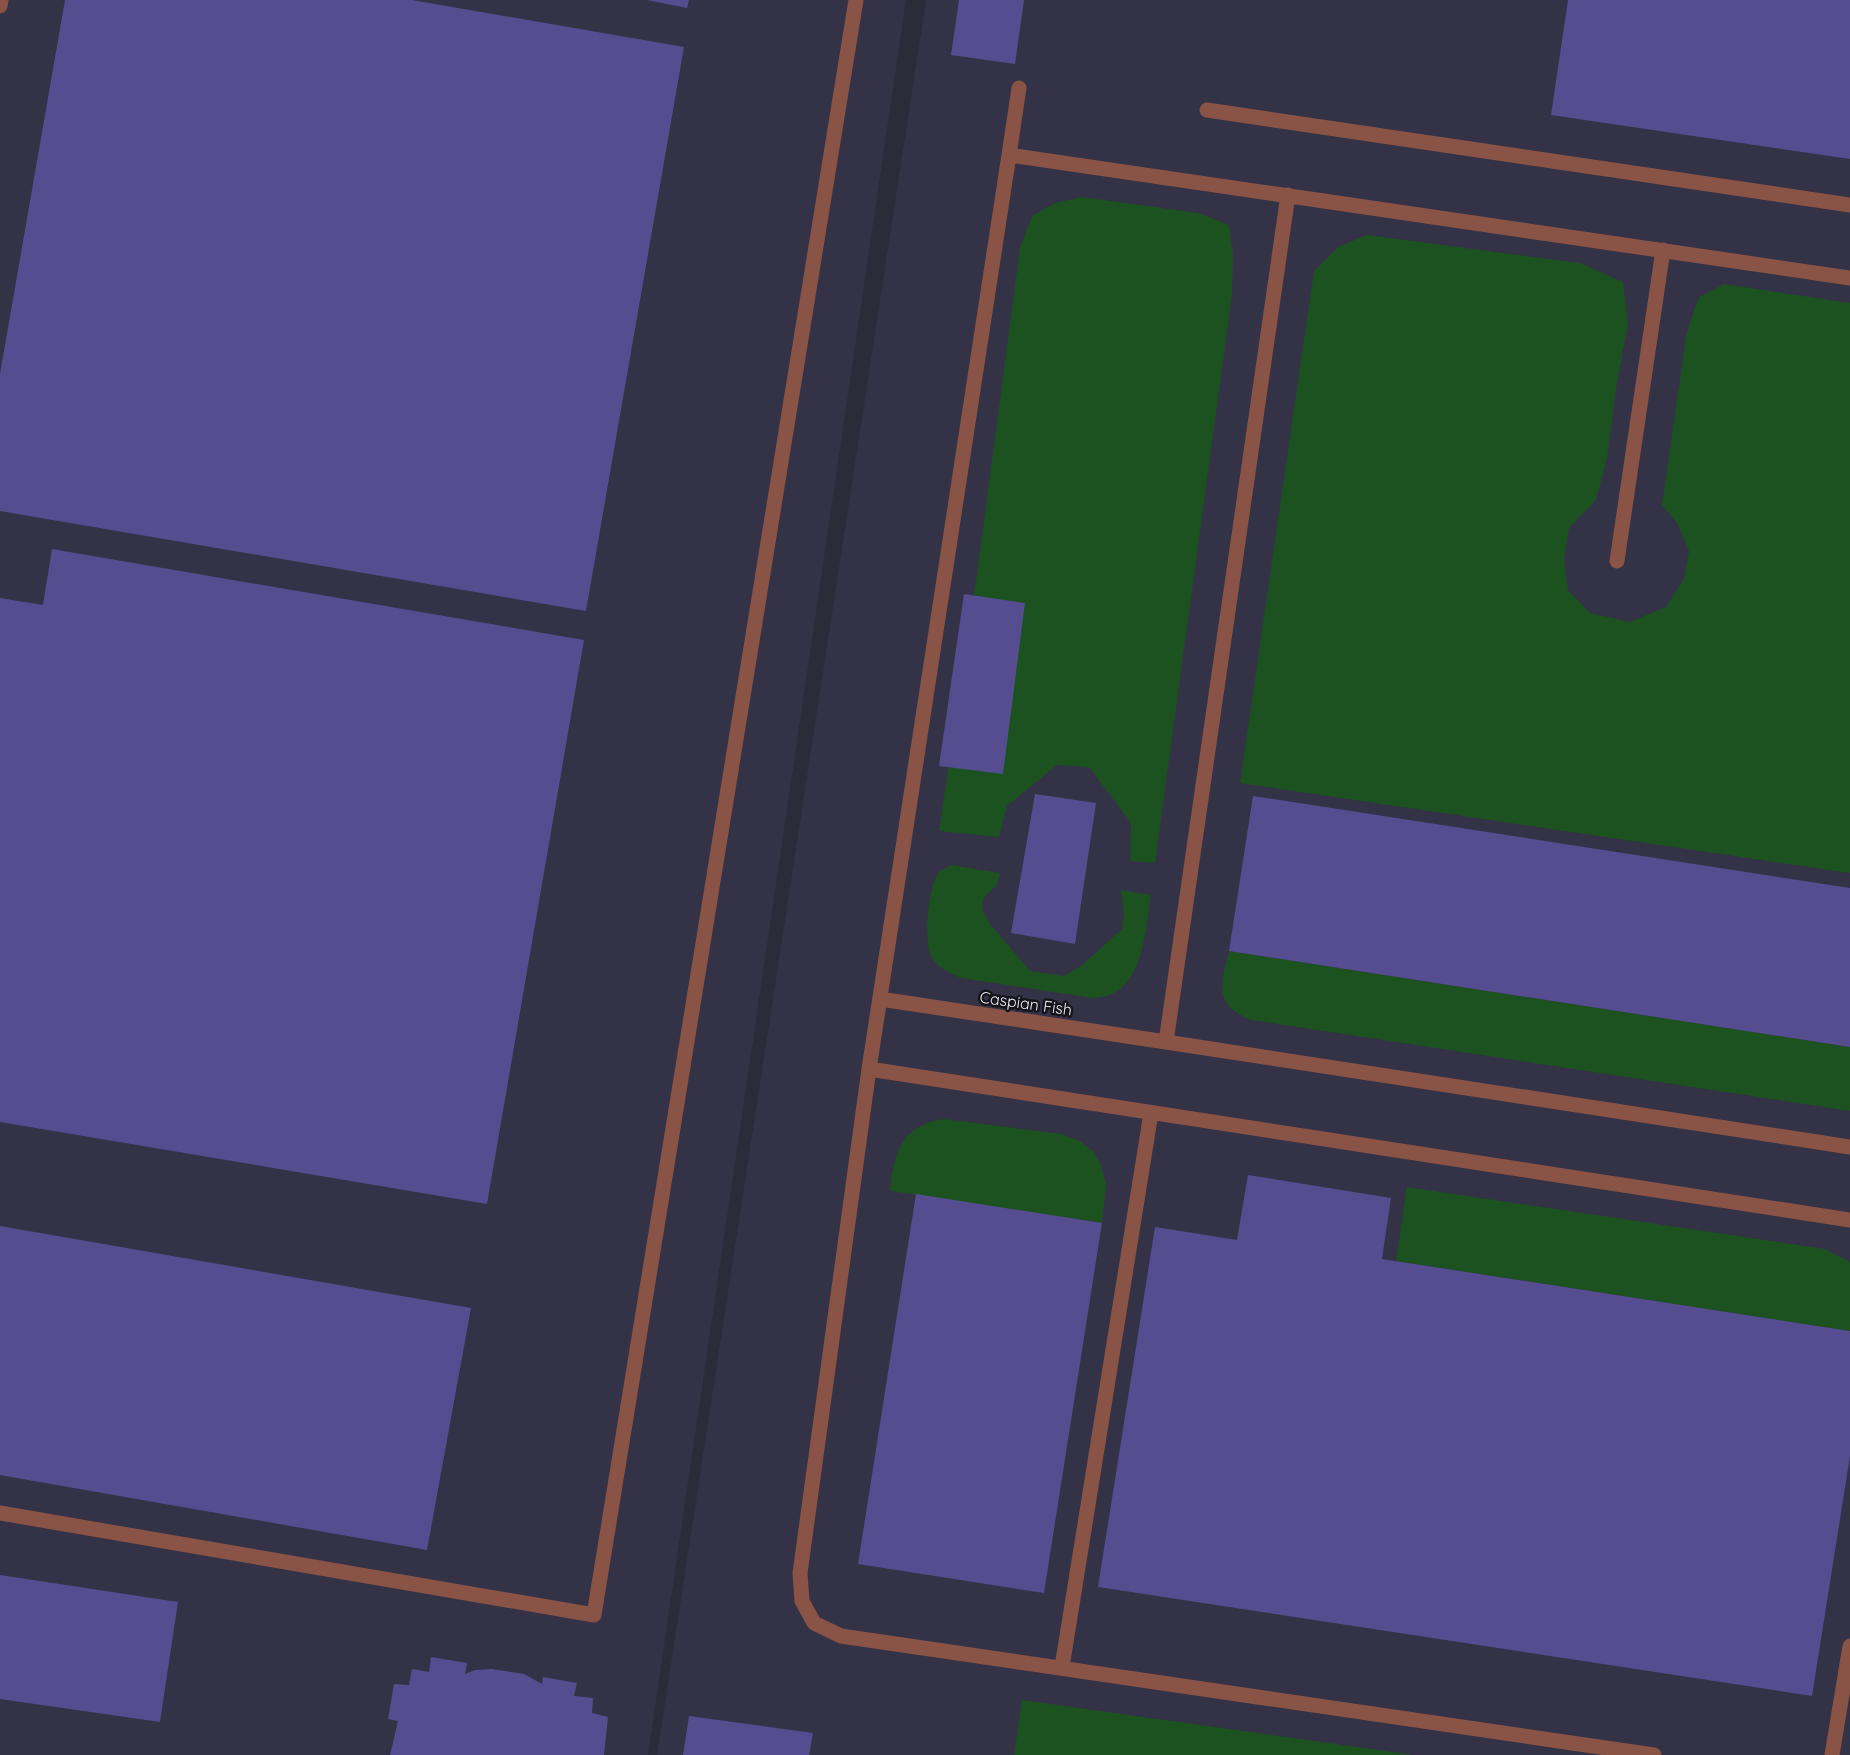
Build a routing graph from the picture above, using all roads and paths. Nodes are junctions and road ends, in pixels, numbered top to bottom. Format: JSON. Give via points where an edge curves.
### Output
{"nodes":[{"id":1,"x":1,"y":0,"type":"edge"},
{"id":2,"x":856,"y":0,"type":"edge"},
{"id":3,"x":0,"y":6,"type":"edge"},
{"id":4,"x":1019,"y":88,"type":"dead end"},
{"id":5,"x":1207,"y":110,"type":"dead end"},
{"id":6,"x":1009,"y":154,"type":"junction"},
{"id":7,"x":1288,"y":195,"type":"junction"},
{"id":8,"x":1850,"y":205,"type":"edge"},
{"id":9,"x":1663,"y":250,"type":"junction"},
{"id":10,"x":1850,"y":278,"type":"edge"},
{"id":11,"x":1616,"y":561,"type":"dead end"},
{"id":12,"x":880,"y":999,"type":"junction"},
{"id":13,"x":1166,"y":1042,"type":"junction"},
{"id":14,"x":869,"y":1070,"type":"junction"},
{"id":15,"x":1152,"y":1113,"type":"junction"},
{"id":16,"x":1850,"y":1147,"type":"edge"},
{"id":17,"x":1850,"y":1220,"type":"edge"},
{"id":18,"x":0,"y":1513,"type":"edge"},
{"id":19,"x":1850,"y":1646,"type":"edge"},
{"id":20,"x":1062,"y":1667,"type":"junction"},
{"id":21,"x":1654,"y":1755,"type":"edge"},
{"id":22,"x":1832,"y":1755,"type":"edge"}],
"edges":[{"from":1,"to":3,"type":"street"},
{"from":2,"to":18,"type":"street","via":[[594,1615]]},
{"from":4,"to":6,"type":"street"},
{"from":5,"to":8,"type":"street"},
{"from":6,"to":7,"type":"street"},
{"from":6,"to":12,"type":"street"},
{"from":7,"to":9,"type":"street"},
{"from":7,"to":13,"type":"street"},
{"from":9,"to":10,"type":"street"},
{"from":9,"to":11,"type":"street"},
{"from":12,"to":13,"type":"street","name":"Caspian Fish"},
{"from":12,"to":14,"type":"street"},
{"from":13,"to":16,"type":"street","name":"Caspian Fish"},
{"from":14,"to":15,"type":"street"},
{"from":14,"to":20,"type":"street","via":[[800,1573],[802,1601],[814,1624],[841,1636]]},
{"from":15,"to":17,"type":"street"},
{"from":15,"to":20,"type":"street"},
{"from":19,"to":22,"type":"street"},
{"from":20,"to":21,"type":"street"}]}
